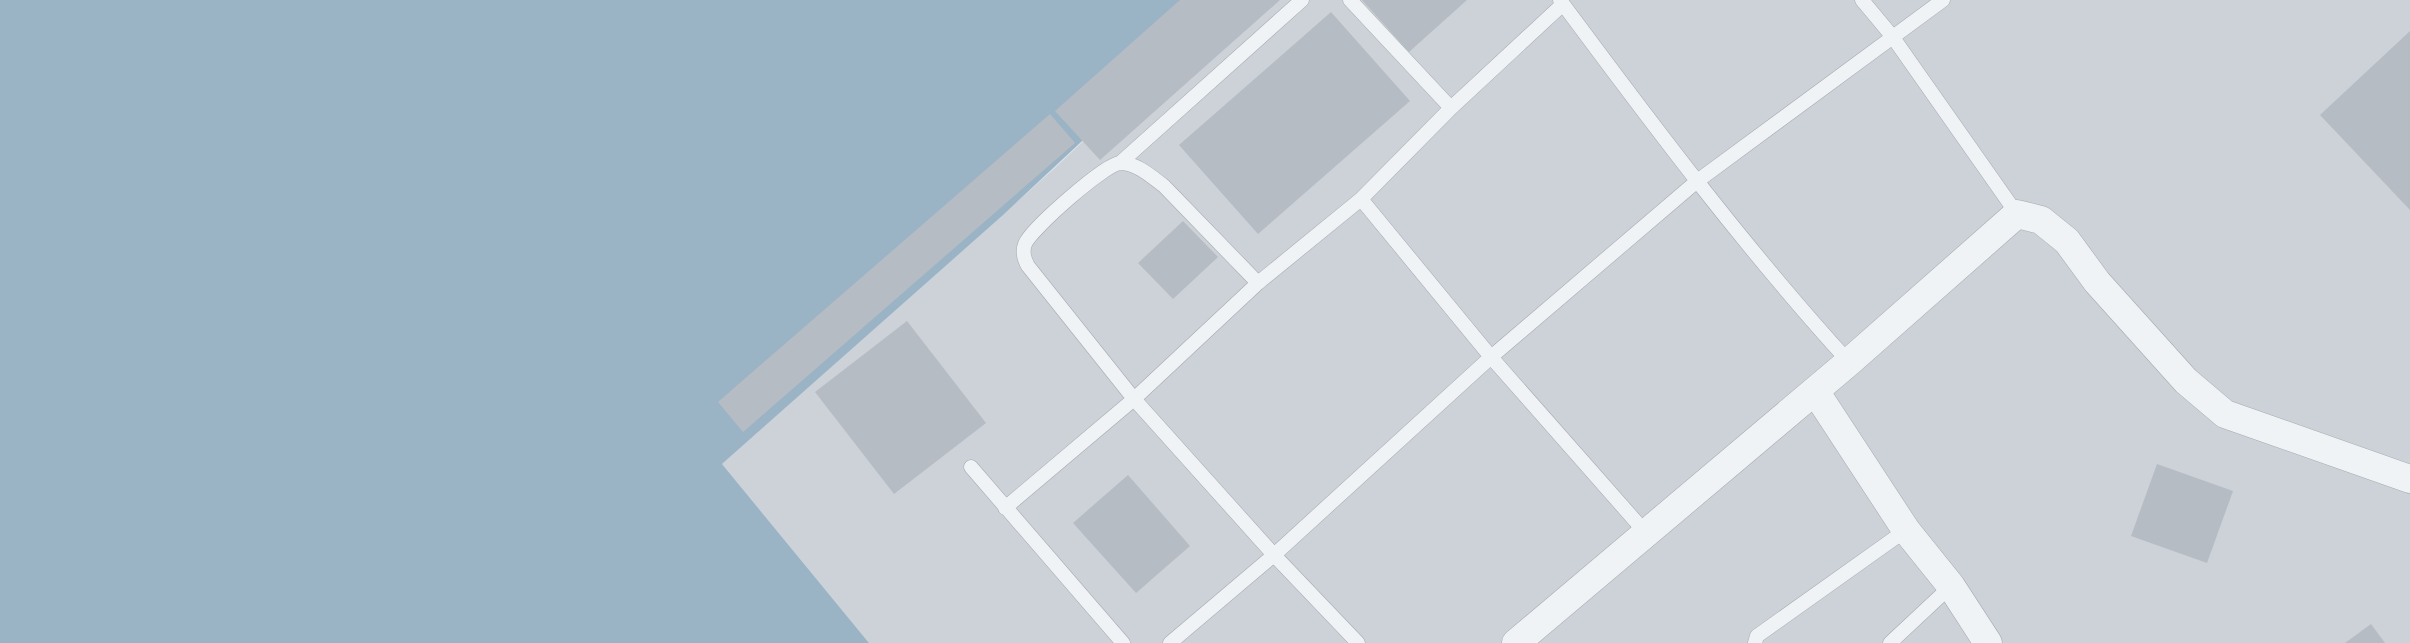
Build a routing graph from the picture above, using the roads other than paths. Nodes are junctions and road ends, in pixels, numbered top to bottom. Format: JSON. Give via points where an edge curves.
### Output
{"nodes":[{"id":1,"x":1302,"y":0,"type":"edge"},
{"id":2,"x":1350,"y":0,"type":"edge"},
{"id":3,"x":1862,"y":0,"type":"edge"},
{"id":4,"x":1943,"y":0,"type":"edge"},
{"id":5,"x":1562,"y":2,"type":"edge"},
{"id":6,"x":1892,"y":36,"type":"junction"},
{"id":7,"x":1451,"y":108,"type":"junction"},
{"id":8,"x":1120,"y":163,"type":"junction"},
{"id":9,"x":1696,"y":182,"type":"junction"},
{"id":10,"x":1361,"y":199,"type":"junction"},
{"id":11,"x":2017,"y":214,"type":"junction"},
{"id":12,"x":1258,"y":283,"type":"junction"},
{"id":13,"x":1491,"y":357,"type":"junction"},
{"id":14,"x":1849,"y":362,"type":"junction"},
{"id":15,"x":1815,"y":391,"type":"junction"},
{"id":16,"x":1134,"y":399,"type":"junction"},
{"id":17,"x":971,"y":467,"type":"dead end"},
{"id":18,"x":2410,"y":479,"type":"edge"},
{"id":19,"x":1005,"y":508,"type":"junction"},
{"id":20,"x":1906,"y":530,"type":"junction"},
{"id":21,"x":1646,"y":533,"type":"junction"},
{"id":22,"x":1274,"y":555,"type":"junction"},
{"id":23,"x":1951,"y":586,"type":"junction"},
{"id":24,"x":1123,"y":643,"type":"edge"},
{"id":25,"x":1170,"y":643,"type":"edge"},
{"id":26,"x":1358,"y":643,"type":"edge"},
{"id":27,"x":1516,"y":643,"type":"edge"},
{"id":28,"x":1754,"y":643,"type":"edge"},
{"id":29,"x":1890,"y":643,"type":"edge"},
{"id":30,"x":1988,"y":643,"type":"edge"}],
"edges":[{"from":1,"to":8,"type":"lane"},
{"from":2,"to":7,"type":"lane"},
{"from":3,"to":6,"type":"lane"},
{"from":4,"to":6,"type":"lane"},
{"from":5,"to":7,"type":"lane"},
{"from":5,"to":9,"type":"lane"},
{"from":6,"to":9,"type":"lane"},
{"from":6,"to":11,"type":"lane"},
{"from":7,"to":10,"type":"lane"},
{"from":8,"to":12,"type":"lane","via":[[1138,168],[1164,186]]},
{"from":8,"to":16,"type":"lane","via":[[1105,169],[1037,227],[1023,254],[1028,266]]},
{"from":9,"to":13,"type":"lane"},
{"from":9,"to":14,"type":"lane"},
{"from":10,"to":12,"type":"lane"},
{"from":10,"to":13,"type":"lane"},
{"from":11,"to":14,"type":"street"},
{"from":11,"to":18,"type":"street","via":[[2040,220],[2067,241],[2097,282],[2186,381],[2225,414]]},
{"from":12,"to":16,"type":"lane"},
{"from":13,"to":21,"type":"lane"},
{"from":13,"to":22,"type":"lane"},
{"from":14,"to":15,"type":"street"},
{"from":15,"to":20,"type":"street"},
{"from":15,"to":21,"type":"street"},
{"from":16,"to":19,"type":"lane"},
{"from":16,"to":22,"type":"lane"},
{"from":17,"to":19,"type":"lane"},
{"from":19,"to":24,"type":"lane"},
{"from":20,"to":23,"type":"street"},
{"from":20,"to":28,"type":"lane","via":[[1757,636]]},
{"from":21,"to":27,"type":"street"},
{"from":22,"to":25,"type":"lane"},
{"from":22,"to":26,"type":"lane"},
{"from":23,"to":29,"type":"lane"},
{"from":23,"to":30,"type":"street"}]}
